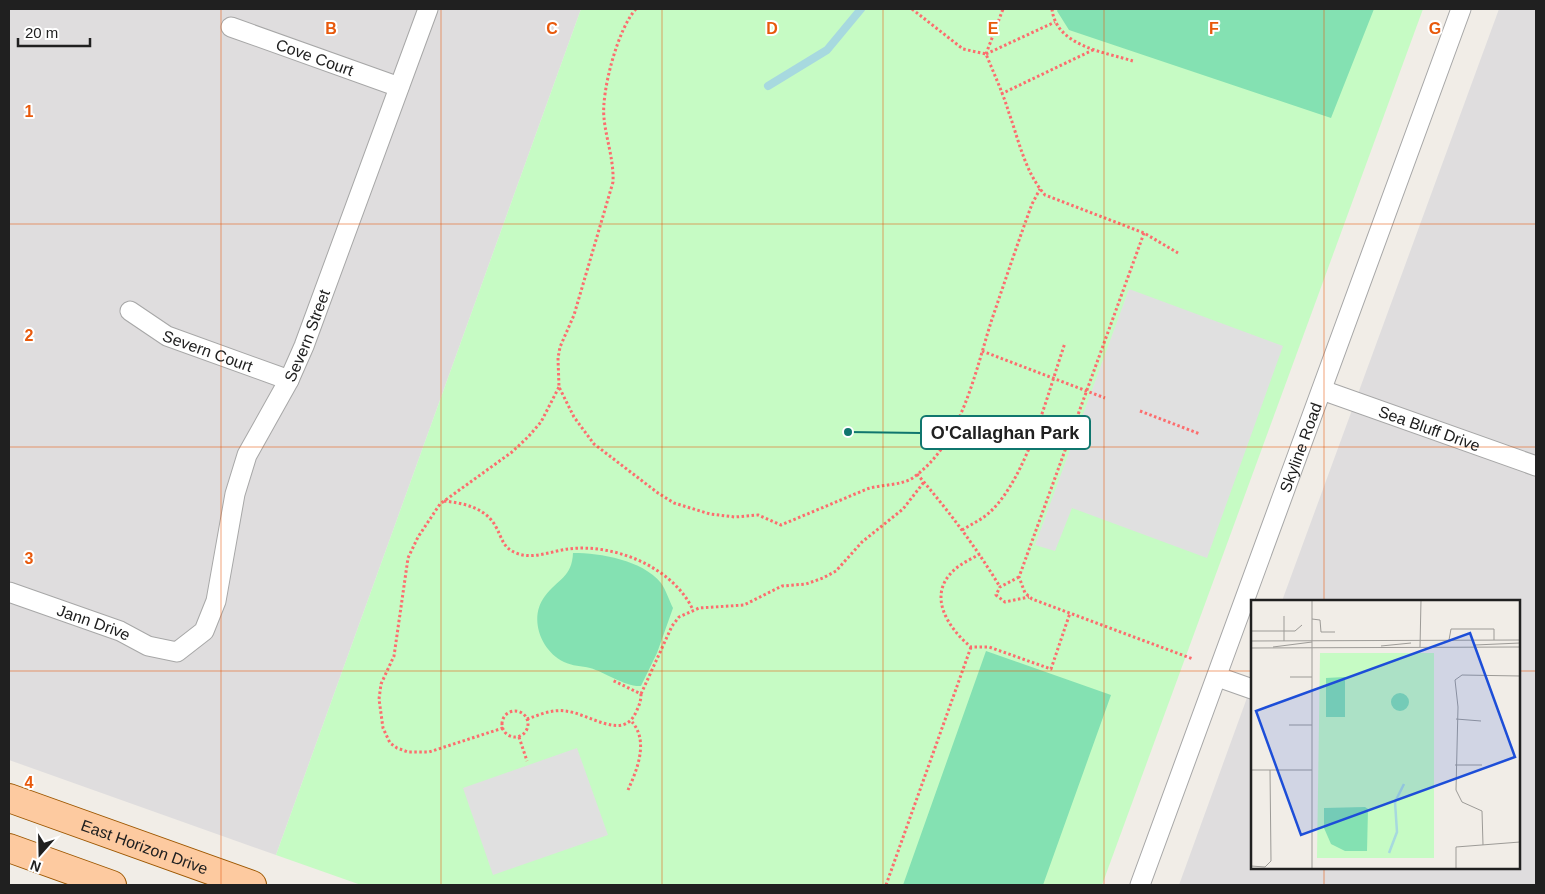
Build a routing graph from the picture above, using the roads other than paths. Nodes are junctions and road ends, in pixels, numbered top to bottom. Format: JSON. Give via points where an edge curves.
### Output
{"nodes":[{"id":1,"x":428,"y":9,"type":"edge"},
{"id":2,"x":1460,"y":9,"type":"edge"},
{"id":3,"x":231,"y":27,"type":"dead end"},
{"id":4,"x":399,"y":87,"type":"junction"},
{"id":5,"x":130,"y":311,"type":"dead end"},
{"id":6,"x":289,"y":380,"type":"junction"},
{"id":7,"x":1322,"y":390,"type":"junction"},
{"id":8,"x":1536,"y":466,"type":"edge"},
{"id":9,"x":9,"y":592,"type":"edge"},
{"id":10,"x":177,"y":652,"type":"joint"},
{"id":11,"x":1218,"y":676,"type":"junction"},
{"id":12,"x":1251,"y":689,"type":"edge"},
{"id":13,"x":9,"y":798,"type":"edge"},
{"id":14,"x":9,"y":809,"type":"edge"},
{"id":15,"x":41,"y":810,"type":"junction"},
{"id":16,"x":9,"y":848,"type":"edge"},
{"id":17,"x":112,"y":885,"type":"edge"},
{"id":18,"x":252,"y":885,"type":"edge"},
{"id":19,"x":1140,"y":885,"type":"edge"}],
"edges":[{"from":1,"to":4,"type":"street","name":"Severn Street"},
{"from":2,"to":7,"type":"street","name":"Skyline Road"},
{"from":3,"to":4,"type":"street","name":"Cove Court"},
{"from":4,"to":6,"type":"street","name":"Severn Street","via":[[323,297]]},
{"from":5,"to":6,"type":"street","name":"Severn Court","via":[[167,336]]},
{"from":6,"to":10,"type":"street","name":"Severn Street","via":[[247,455],[235,494],[216,601],[204,631]]},
{"from":7,"to":8,"type":"street","name":"Sea Bluff Drive"},
{"from":7,"to":11,"type":"street","name":"Skyline Road"},
{"from":9,"to":10,"type":"street","name":"Jann Drive","via":[[120,631],[148,646]]},
{"from":11,"to":12,"type":"street"},
{"from":11,"to":19,"type":"street","name":"Skyline Road"},
{"from":13,"to":15,"type":"main road","name":"East Horizon Drive"},
{"from":14,"to":15,"type":"main road"},
{"from":15,"to":18,"type":"main road","name":"East Horizon Drive"},
{"from":16,"to":17,"type":"main road"}]}
